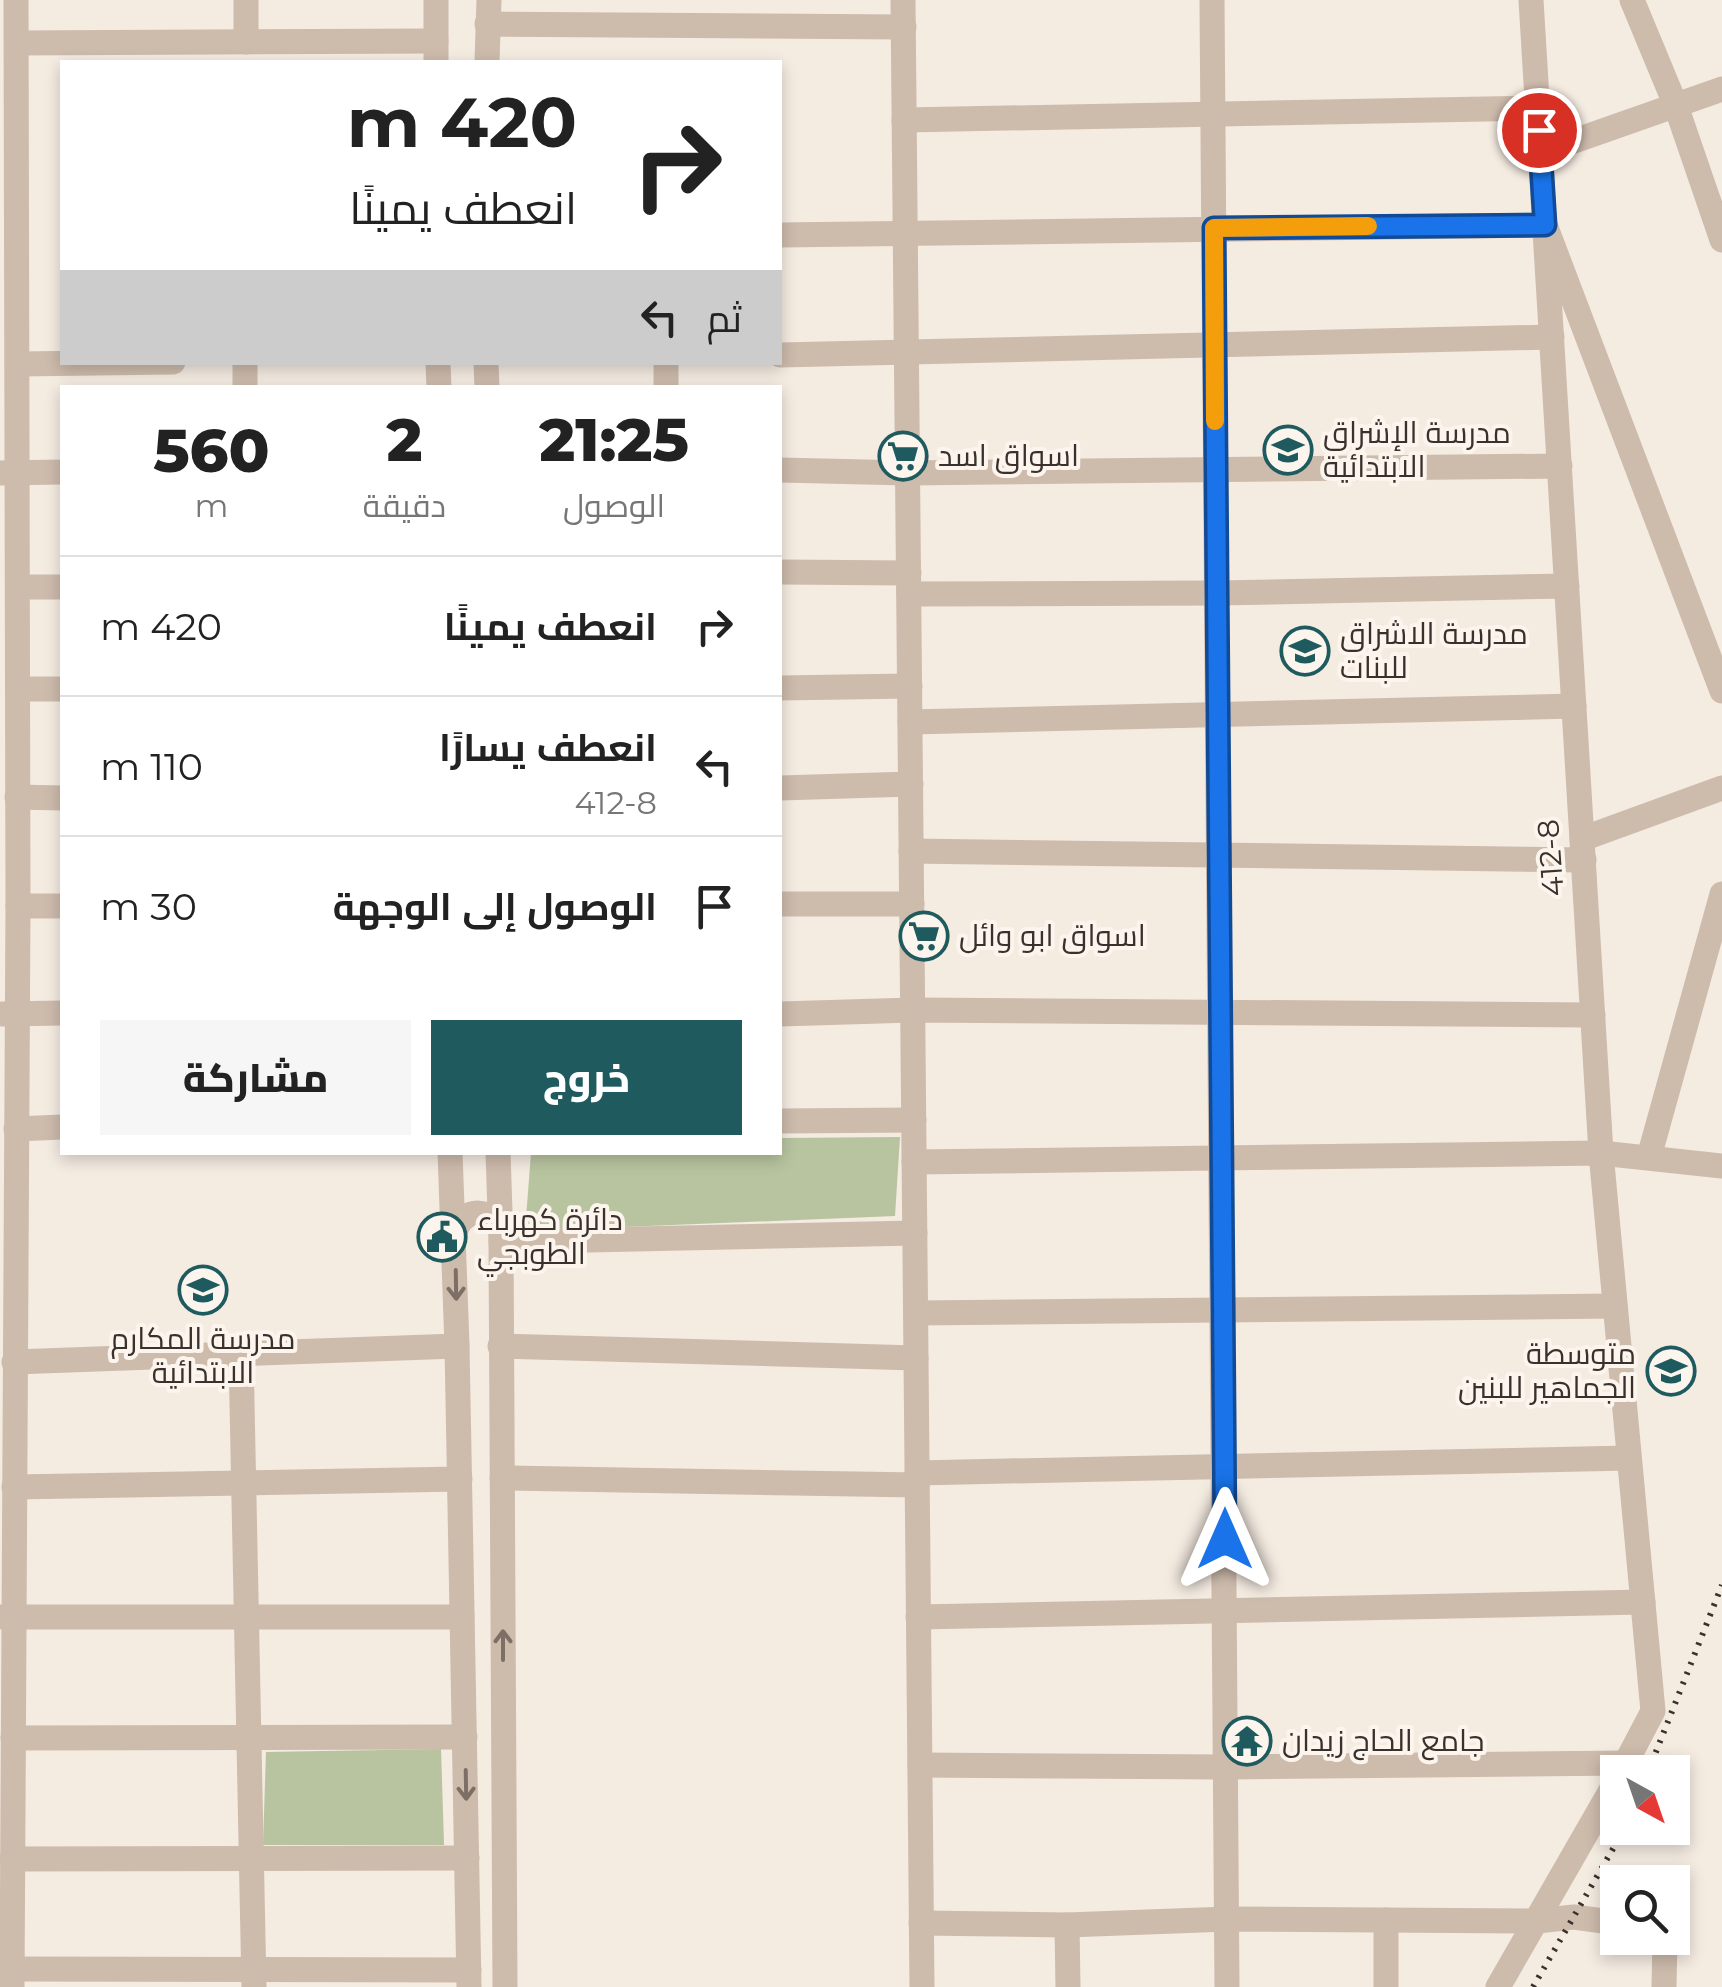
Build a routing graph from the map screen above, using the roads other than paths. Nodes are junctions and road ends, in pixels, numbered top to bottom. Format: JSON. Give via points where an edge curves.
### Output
{"nodes":[{"id":1,"x":16,"y":0,"type":"edge"},
{"id":2,"x":246,"y":0,"type":"edge"},
{"id":3,"x":436,"y":0,"type":"edge"},
{"id":4,"x":904,"y":0,"type":"edge"},
{"id":5,"x":1212,"y":0,"type":"edge"},
{"id":6,"x":1531,"y":0,"type":"edge"},
{"id":7,"x":1632,"y":0,"type":"edge"},
{"id":8,"x":488,"y":12,"type":"edge"},
{"id":9,"x":667,"y":13,"type":"edge"},
{"id":10,"x":904,"y":27,"type":"junction"},
{"id":11,"x":16,"y":42,"type":"junction"},
{"id":12,"x":246,"y":42,"type":"junction"},
{"id":13,"x":436,"y":52,"type":"edge"},
{"id":14,"x":487,"y":60,"type":"edge"},
{"id":15,"x":1722,"y":89,"type":"edge"},
{"id":16,"x":1676,"y":106,"type":"junction"},
{"id":17,"x":1538,"y":108,"type":"junction"},
{"id":18,"x":1213,"y":113,"type":"junction"},
{"id":19,"x":904,"y":120,"type":"junction"},
{"id":20,"x":1540,"y":153,"type":"junction"},
{"id":21,"x":1545,"y":225,"type":"junction"},
{"id":22,"x":1214,"y":228,"type":"junction"},
{"id":23,"x":906,"y":231,"type":"junction"},
{"id":24,"x":782,"y":235,"type":"edge"},
{"id":25,"x":1722,"y":240,"type":"edge"},
{"id":26,"x":1552,"y":338,"type":"junction"},
{"id":27,"x":1214,"y":346,"type":"junction"},
{"id":28,"x":907,"y":354,"type":"junction"},
{"id":29,"x":782,"y":355,"type":"edge"},
{"id":30,"x":60,"y":363,"type":"edge"},
{"id":31,"x":19,"y":364,"type":"junction"},
{"id":32,"x":1560,"y":466,"type":"junction"},
{"id":33,"x":1216,"y":467,"type":"junction"},
{"id":34,"x":782,"y":470,"type":"edge"},
{"id":35,"x":60,"y":472,"type":"edge"},
{"id":36,"x":908,"y":472,"type":"junction"},
{"id":37,"x":9,"y":473,"type":"edge"},
{"id":38,"x":782,"y":572,"type":"edge"},
{"id":39,"x":909,"y":584,"type":"junction"},
{"id":40,"x":1567,"y":586,"type":"junction"},
{"id":41,"x":18,"y":587,"type":"junction"},
{"id":42,"x":60,"y":587,"type":"edge"},
{"id":43,"x":1217,"y":594,"type":"junction"},
{"id":44,"x":910,"y":686,"type":"junction"},
{"id":45,"x":18,"y":688,"type":"junction"},
{"id":46,"x":782,"y":688,"type":"edge"},
{"id":47,"x":60,"y":689,"type":"edge"},
{"id":48,"x":1722,"y":691,"type":"edge"},
{"id":49,"x":1574,"y":706,"type":"junction"},
{"id":50,"x":1218,"y":714,"type":"junction"},
{"id":51,"x":910,"y":722,"type":"junction"},
{"id":52,"x":910,"y":784,"type":"junction"},
{"id":53,"x":782,"y":788,"type":"edge"},
{"id":54,"x":1722,"y":788,"type":"edge"},
{"id":55,"x":17,"y":798,"type":"junction"},
{"id":56,"x":60,"y":798,"type":"edge"},
{"id":57,"x":911,"y":850,"type":"junction"},
{"id":58,"x":1583,"y":850,"type":"junction"},
{"id":59,"x":1219,"y":854,"type":"junction"},
{"id":60,"x":1722,"y":894,"type":"edge"},
{"id":61,"x":782,"y":904,"type":"edge"},
{"id":62,"x":912,"y":904,"type":"junction"},
{"id":63,"x":18,"y":906,"type":"junction"},
{"id":64,"x":60,"y":906,"type":"edge"},
{"id":65,"x":912,"y":1010,"type":"junction"},
{"id":66,"x":1220,"y":1012,"type":"junction"},
{"id":67,"x":8,"y":1013,"type":"edge"},
{"id":68,"x":60,"y":1013,"type":"edge"},
{"id":69,"x":782,"y":1014,"type":"edge"},
{"id":70,"x":1593,"y":1015,"type":"junction"},
{"id":71,"x":914,"y":1120,"type":"junction"},
{"id":72,"x":782,"y":1122,"type":"edge"},
{"id":73,"x":60,"y":1127,"type":"edge"},
{"id":74,"x":16,"y":1129,"type":"junction"},
{"id":75,"x":1602,"y":1153,"type":"junction"},
{"id":76,"x":451,"y":1155,"type":"edge"},
{"id":77,"x":454,"y":1155,"type":"edge"},
{"id":78,"x":493,"y":1155,"type":"edge"},
{"id":79,"x":496,"y":1155,"type":"edge"},
{"id":80,"x":1650,"y":1157,"type":"junction"},
{"id":81,"x":1222,"y":1159,"type":"junction"},
{"id":82,"x":914,"y":1162,"type":"junction"},
{"id":83,"x":1722,"y":1166,"type":"edge"},
{"id":84,"x":915,"y":1233,"type":"junction"},
{"id":85,"x":454,"y":1234,"type":"junction"},
{"id":86,"x":501,"y":1234,"type":"junction"},
{"id":87,"x":1616,"y":1306,"type":"junction"},
{"id":88,"x":916,"y":1313,"type":"junction"},
{"id":89,"x":1223,"y":1313,"type":"junction"},
{"id":90,"x":457,"y":1346,"type":"junction"},
{"id":91,"x":500,"y":1346,"type":"junction"},
{"id":92,"x":240,"y":1354,"type":"junction"},
{"id":93,"x":916,"y":1358,"type":"junction"},
{"id":94,"x":14,"y":1362,"type":"junction"},
{"id":95,"x":1630,"y":1458,"type":"junction"},
{"id":96,"x":1224,"y":1468,"type":"junction"},
{"id":97,"x":502,"y":1478,"type":"junction"},
{"id":98,"x":460,"y":1479,"type":"junction"},
{"id":99,"x":917,"y":1480,"type":"junction"},
{"id":100,"x":243,"y":1483,"type":"junction"},
{"id":101,"x":14,"y":1487,"type":"junction"},
{"id":102,"x":1643,"y":1602,"type":"junction"},
{"id":103,"x":1226,"y":1610,"type":"junction"},
{"id":104,"x":6,"y":1616,"type":"edge"},
{"id":105,"x":246,"y":1616,"type":"junction"},
{"id":106,"x":462,"y":1617,"type":"junction"},
{"id":107,"x":918,"y":1617,"type":"junction"},
{"id":108,"x":503,"y":1703,"type":"junction"},
{"id":109,"x":464,"y":1705,"type":"junction"},
{"id":110,"x":465,"y":1737,"type":"junction"},
{"id":111,"x":12,"y":1738,"type":"junction"},
{"id":112,"x":249,"y":1738,"type":"junction"},
{"id":113,"x":1629,"y":1755,"type":"edge"},
{"id":114,"x":920,"y":1765,"type":"junction"},
{"id":115,"x":1227,"y":1767,"type":"junction"},
{"id":116,"x":1600,"y":1771,"type":"edge"},
{"id":117,"x":1600,"y":1808,"type":"edge"},
{"id":118,"x":12,"y":1858,"type":"junction"},
{"id":119,"x":251,"y":1858,"type":"junction"},
{"id":120,"x":467,"y":1858,"type":"junction"},
{"id":121,"x":1228,"y":1918,"type":"junction"},
{"id":122,"x":1386,"y":1920,"type":"junction"},
{"id":123,"x":1537,"y":1920,"type":"junction"},
{"id":124,"x":1600,"y":1921,"type":"edge"},
{"id":125,"x":921,"y":1923,"type":"junction"},
{"id":126,"x":1067,"y":1925,"type":"junction"},
{"id":127,"x":1665,"y":1955,"type":"edge"},
{"id":128,"x":12,"y":1978,"type":"edge"},
{"id":129,"x":254,"y":1978,"type":"edge"},
{"id":130,"x":469,"y":1978,"type":"edge"},
{"id":131,"x":505,"y":1987,"type":"edge"},
{"id":132,"x":922,"y":1987,"type":"edge"},
{"id":133,"x":1068,"y":1987,"type":"edge"},
{"id":134,"x":1227,"y":1987,"type":"edge"},
{"id":135,"x":1386,"y":1987,"type":"edge"},
{"id":136,"x":1498,"y":1987,"type":"edge"},
{"id":137,"x":1664,"y":1987,"type":"edge"}],
"edges":[{"from":1,"to":11,"type":"street"},
{"from":2,"to":12,"type":"street"},
{"from":3,"to":13,"type":"street"},
{"from":4,"to":10,"type":"street"},
{"from":5,"to":18,"type":"street"},
{"from":6,"to":17,"type":"street","name":"412-8"},
{"from":7,"to":16,"type":"street"},
{"from":8,"to":9,"type":"street"},
{"from":8,"to":14,"type":"street"},
{"from":9,"to":10,"type":"street"},
{"from":10,"to":19,"type":"street"},
{"from":11,"to":12,"type":"street"},
{"from":11,"to":31,"type":"street"},
{"from":12,"to":13,"type":"street"},
{"from":15,"to":16,"type":"street"},
{"from":16,"to":20,"type":"street"},
{"from":16,"to":25,"type":"street"},
{"from":17,"to":18,"type":"street"},
{"from":17,"to":20,"type":"street","name":"412-8"},
{"from":18,"to":19,"type":"street"},
{"from":18,"to":22,"type":"street"},
{"from":19,"to":23,"type":"street"},
{"from":20,"to":21,"type":"street","name":"412-8"},
{"from":21,"to":22,"type":"street"},
{"from":21,"to":26,"type":"street","name":"412-8"},
{"from":21,"to":48,"type":"street"},
{"from":22,"to":23,"type":"street"},
{"from":22,"to":27,"type":"street"},
{"from":23,"to":24,"type":"street"},
{"from":23,"to":28,"type":"street"},
{"from":26,"to":27,"type":"street"},
{"from":26,"to":32,"type":"street","name":"412-8"},
{"from":27,"to":28,"type":"street"},
{"from":27,"to":33,"type":"street"},
{"from":28,"to":29,"type":"street"},
{"from":28,"to":36,"type":"street"},
{"from":30,"to":31,"type":"street"},
{"from":31,"to":37,"type":"street"},
{"from":32,"to":33,"type":"street"},
{"from":32,"to":40,"type":"street","name":"412-8"},
{"from":33,"to":36,"type":"street"},
{"from":33,"to":43,"type":"street"},
{"from":34,"to":36,"type":"street"},
{"from":35,"to":37,"type":"street"},
{"from":36,"to":39,"type":"street"},
{"from":37,"to":41,"type":"street"},
{"from":38,"to":39,"type":"street"},
{"from":39,"to":43,"type":"street"},
{"from":39,"to":44,"type":"street"},
{"from":40,"to":43,"type":"street"},
{"from":40,"to":49,"type":"street","name":"412-8"},
{"from":41,"to":42,"type":"street"},
{"from":41,"to":45,"type":"street"},
{"from":43,"to":50,"type":"street"},
{"from":44,"to":46,"type":"street"},
{"from":44,"to":51,"type":"street"},
{"from":45,"to":47,"type":"street"},
{"from":45,"to":55,"type":"street"},
{"from":49,"to":50,"type":"street"},
{"from":49,"to":58,"type":"street","name":"412-8"},
{"from":50,"to":51,"type":"street"},
{"from":50,"to":59,"type":"street"},
{"from":51,"to":52,"type":"street"},
{"from":52,"to":53,"type":"street"},
{"from":52,"to":57,"type":"street"},
{"from":54,"to":58,"type":"street"},
{"from":55,"to":56,"type":"street"},
{"from":55,"to":63,"type":"street"},
{"from":57,"to":59,"type":"street"},
{"from":57,"to":62,"type":"street"},
{"from":58,"to":59,"type":"street"},
{"from":58,"to":70,"type":"street","name":"412-8"},
{"from":59,"to":66,"type":"street"},
{"from":60,"to":80,"type":"street"},
{"from":61,"to":62,"type":"street"},
{"from":62,"to":65,"type":"street"},
{"from":63,"to":64,"type":"street"},
{"from":63,"to":67,"type":"street"},
{"from":65,"to":66,"type":"street"},
{"from":65,"to":69,"type":"street"},
{"from":65,"to":71,"type":"street"},
{"from":66,"to":70,"type":"street"},
{"from":66,"to":81,"type":"street"},
{"from":67,"to":68,"type":"street"},
{"from":67,"to":74,"type":"street"},
{"from":70,"to":75,"type":"street","name":"412-8"},
{"from":71,"to":72,"type":"street"},
{"from":71,"to":82,"type":"street"},
{"from":73,"to":74,"type":"street"},
{"from":74,"to":94,"type":"street"},
{"from":75,"to":80,"type":"street"},
{"from":75,"to":81,"type":"street"},
{"from":75,"to":87,"type":"street","name":"412-8"},
{"from":76,"to":85,"type":"street"},
{"from":77,"to":78,"type":"street","via":[[465,1164]]},
{"from":79,"to":86,"type":"street"},
{"from":80,"to":83,"type":"street"},
{"from":81,"to":82,"type":"street"},
{"from":81,"to":89,"type":"street"},
{"from":82,"to":84,"type":"street"},
{"from":84,"to":86,"type":"street"},
{"from":84,"to":88,"type":"street"},
{"from":85,"to":86,"type":"street","via":[[474,1212],[490,1215]]},
{"from":85,"to":90,"type":"street","one_way":true},
{"from":86,"to":91,"type":"street"},
{"from":87,"to":89,"type":"street"},
{"from":87,"to":95,"type":"street","name":"412-8"},
{"from":88,"to":89,"type":"street"},
{"from":88,"to":93,"type":"street"},
{"from":89,"to":96,"type":"street"},
{"from":90,"to":92,"type":"street"},
{"from":90,"to":98,"type":"street"},
{"from":91,"to":93,"type":"street"},
{"from":91,"to":97,"type":"street"},
{"from":92,"to":94,"type":"street"},
{"from":92,"to":100,"type":"street"},
{"from":93,"to":99,"type":"street"},
{"from":94,"to":101,"type":"street"},
{"from":95,"to":96,"type":"street"},
{"from":95,"to":102,"type":"street","name":"412-8"},
{"from":96,"to":99,"type":"street"},
{"from":96,"to":103,"type":"street"},
{"from":97,"to":99,"type":"street"},
{"from":108,"to":97,"type":"street","one_way":true},
{"from":98,"to":100,"type":"street"},
{"from":98,"to":106,"type":"street"},
{"from":99,"to":107,"type":"street"},
{"from":100,"to":101,"type":"street"},
{"from":100,"to":105,"type":"street"},
{"from":101,"to":104,"type":"street"},
{"from":102,"to":103,"type":"street"},
{"from":102,"to":113,"type":"street","name":"412-8","via":[[1653,1710]]},
{"from":103,"to":107,"type":"street"},
{"from":103,"to":115,"type":"street"},
{"from":104,"to":105,"type":"street"},
{"from":104,"to":111,"type":"street"},
{"from":105,"to":106,"type":"street"},
{"from":105,"to":112,"type":"street"},
{"from":106,"to":109,"type":"street"},
{"from":107,"to":114,"type":"street"},
{"from":108,"to":109,"type":"street"},
{"from":108,"to":131,"type":"street"},
{"from":109,"to":110,"type":"street"},
{"from":110,"to":112,"type":"street"},
{"from":110,"to":120,"type":"street","one_way":true},
{"from":111,"to":112,"type":"street"},
{"from":111,"to":118,"type":"street"},
{"from":112,"to":119,"type":"street"},
{"from":114,"to":115,"type":"street"},
{"from":114,"to":125,"type":"street"},
{"from":115,"to":116,"type":"street"},
{"from":115,"to":121,"type":"street"},
{"from":117,"to":123,"type":"street"},
{"from":118,"to":119,"type":"street"},
{"from":118,"to":128,"type":"street"},
{"from":119,"to":120,"type":"street"},
{"from":119,"to":129,"type":"street"},
{"from":120,"to":130,"type":"street"},
{"from":121,"to":122,"type":"street"},
{"from":121,"to":126,"type":"street"},
{"from":121,"to":134,"type":"street"},
{"from":122,"to":123,"type":"street"},
{"from":122,"to":135,"type":"street"},
{"from":123,"to":124,"type":"street"},
{"from":123,"to":136,"type":"street"},
{"from":125,"to":126,"type":"street"},
{"from":125,"to":132,"type":"street"},
{"from":126,"to":133,"type":"street"},
{"from":127,"to":137,"type":"street"},
{"from":128,"to":129,"type":"street"},
{"from":129,"to":130,"type":"street"}]}
